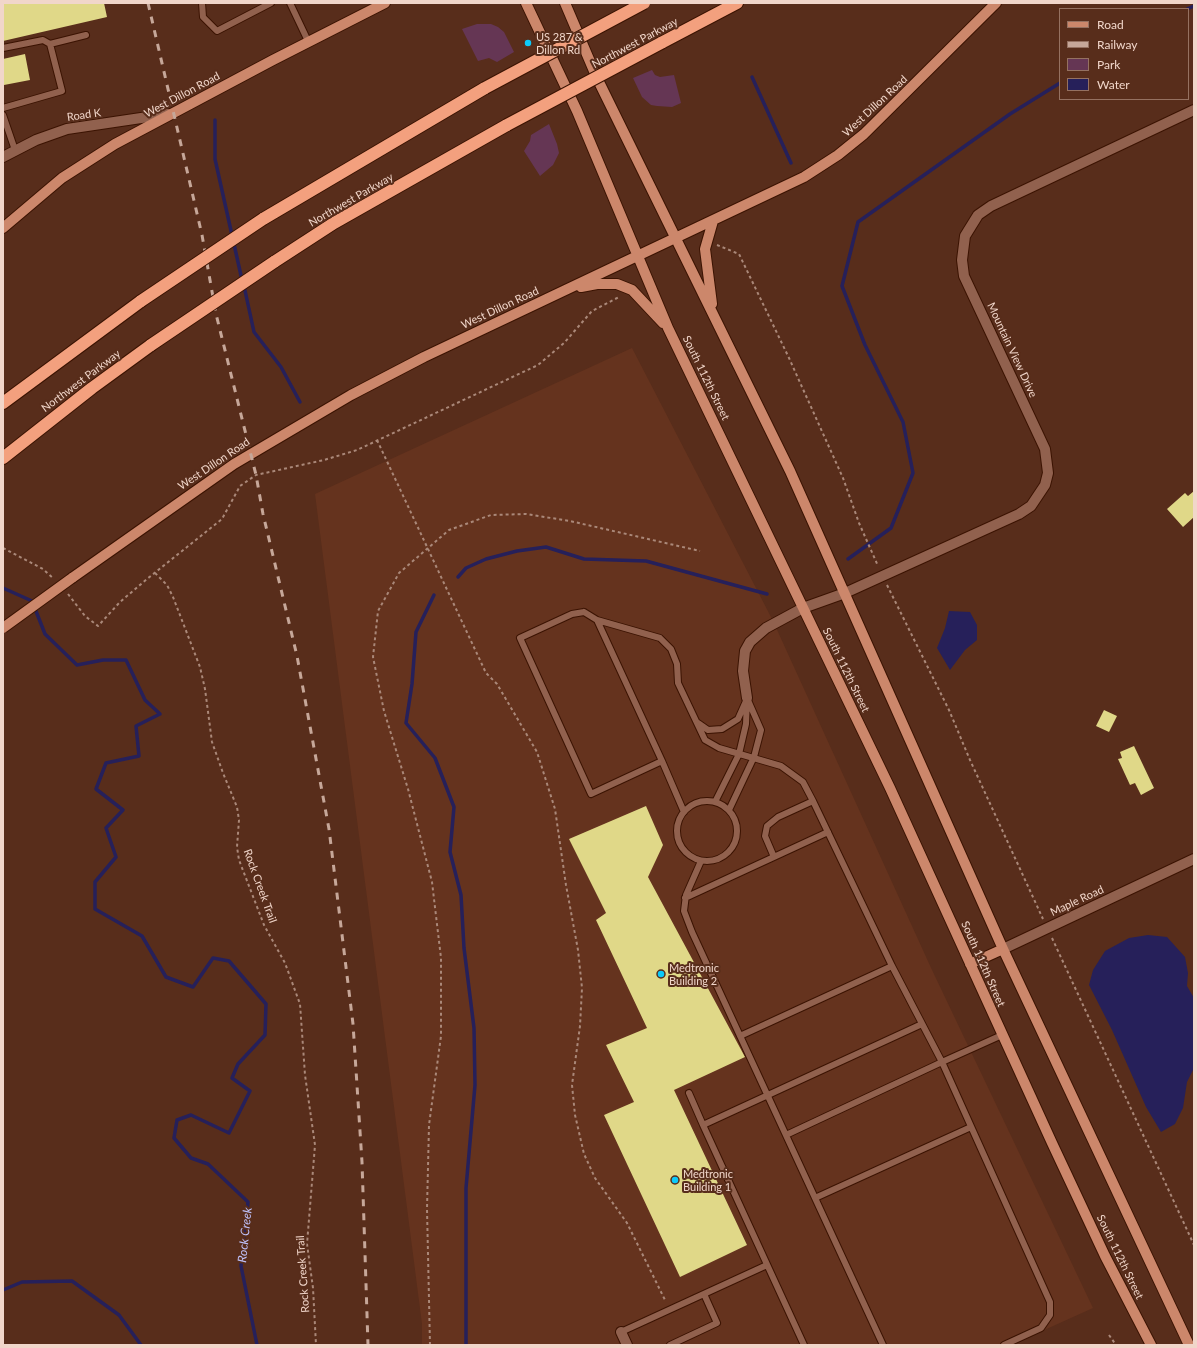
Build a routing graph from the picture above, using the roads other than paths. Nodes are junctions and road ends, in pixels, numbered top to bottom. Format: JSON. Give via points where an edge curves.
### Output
{"nodes":[{"id":1,"x":202,"y":3,"type":"edge"},
{"id":2,"x":271,"y":3,"type":"edge"},
{"id":3,"x":290,"y":3,"type":"edge"},
{"id":4,"x":385,"y":3,"type":"edge"},
{"id":5,"x":526,"y":3,"type":"edge"},
{"id":6,"x":565,"y":3,"type":"edge"},
{"id":7,"x":644,"y":3,"type":"edge"},
{"id":8,"x":737,"y":3,"type":"edge"},
{"id":9,"x":996,"y":3,"type":"edge"},
{"id":10,"x":86,"y":35,"type":"dead end"},
{"id":11,"x":308,"y":41,"type":"junction"},
{"id":12,"x":50,"y":44,"type":"junction"},
{"id":13,"x":3,"y":48,"type":"edge"},
{"id":14,"x":3,"y":108,"type":"edge"},
{"id":15,"x":1194,"y":110,"type":"edge"},
{"id":16,"x":174,"y":113,"type":"junction"},
{"id":17,"x":3,"y":115,"type":"edge"},
{"id":18,"x":15,"y":150,"type":"junction"},
{"id":19,"x":3,"y":157,"type":"edge"},
{"id":20,"x":713,"y":220,"type":"junction"},
{"id":21,"x":3,"y":228,"type":"edge"},
{"id":22,"x":675,"y":239,"type":"junction"},
{"id":23,"x":638,"y":257,"type":"junction"},
{"id":24,"x":567,"y":290,"type":"junction"},
{"id":25,"x":713,"y":314,"type":"junction"},
{"id":26,"x":668,"y":328,"type":"junction"},
{"id":27,"x":3,"y":403,"type":"edge"},
{"id":28,"x":3,"y":458,"type":"edge"},
{"id":29,"x":845,"y":592,"type":"junction"},
{"id":30,"x":803,"y":608,"type":"junction"},
{"id":31,"x":597,"y":620,"type":"junction"},
{"id":32,"x":3,"y":628,"type":"edge"},
{"id":33,"x":747,"y":698,"type":"junction"},
{"id":34,"x":696,"y":721,"type":"junction"},
{"id":35,"x":739,"y":754,"type":"junction"},
{"id":36,"x":754,"y":757,"type":"junction"},
{"id":37,"x":662,"y":761,"type":"junction"},
{"id":38,"x":813,"y":801,"type":"junction"},
{"id":39,"x":715,"y":802,"type":"junction"},
{"id":40,"x":729,"y":810,"type":"junction"},
{"id":41,"x":684,"y":812,"type":"junction"},
{"id":42,"x":828,"y":832,"type":"junction"},
{"id":43,"x":774,"y":857,"type":"junction"},
{"id":44,"x":1194,"y":859,"type":"edge"},
{"id":45,"x":701,"y":861,"type":"junction"},
{"id":46,"x":685,"y":898,"type":"junction"},
{"id":47,"x":1003,"y":949,"type":"junction"},
{"id":48,"x":970,"y":964,"type":"junction"},
{"id":49,"x":892,"y":966,"type":"junction"},
{"id":50,"x":922,"y":1024,"type":"junction"},
{"id":51,"x":1002,"y":1035,"type":"junction"},
{"id":52,"x":740,"y":1036,"type":"junction"},
{"id":53,"x":942,"y":1062,"type":"junction"},
{"id":54,"x":689,"y":1093,"type":"dead end"},
{"id":55,"x":767,"y":1095,"type":"junction"},
{"id":56,"x":703,"y":1124,"type":"junction"},
{"id":57,"x":971,"y":1127,"type":"junction"},
{"id":58,"x":786,"y":1135,"type":"junction"},
{"id":59,"x":815,"y":1198,"type":"junction"},
{"id":60,"x":767,"y":1265,"type":"junction"},
{"id":61,"x":704,"y":1294,"type":"junction"},
{"id":62,"x":621,"y":1332,"type":"joint"},
{"id":63,"x":627,"y":1345,"type":"edge"},
{"id":64,"x":670,"y":1345,"type":"edge"},
{"id":65,"x":804,"y":1345,"type":"edge"},
{"id":66,"x":883,"y":1345,"type":"edge"},
{"id":67,"x":1004,"y":1345,"type":"edge"},
{"id":68,"x":1151,"y":1345,"type":"edge"},
{"id":69,"x":1189,"y":1345,"type":"edge"}],
"edges":[{"from":1,"to":2,"type":"lane","via":[[203,17],[217,31]]},
{"from":3,"to":11,"type":"lane"},
{"from":4,"to":11,"type":"main road","name":"West Dillon Road"},
{"from":5,"to":23,"type":"main road","name":"South 112th Street","via":[[577,111]]},
{"from":6,"to":22,"type":"main road","via":[[597,78]]},
{"from":7,"to":27,"type":"highway","bridge":true,"via":[[485,88],[263,219],[141,301]]},
{"from":8,"to":28,"type":"highway","name":"Northwest Parkway","bridge":true,"via":[[507,125],[334,223],[151,345]]},
{"from":9,"to":20,"type":"main road","name":"West Dillon Road","via":[[864,134],[838,155],[804,177]]},
{"from":10,"to":12,"type":"lane"},
{"from":11,"to":16,"type":"main road","name":"West Dillon Road"},
{"from":12,"to":13,"type":"lane","via":[[43,40]]},
{"from":12,"to":14,"type":"lane","via":[[62,91]]},
{"from":15,"to":29,"type":"street","name":"Mountain View Drive","via":[[991,206],[978,215],[965,236],[962,260],[964,276],[1044,449],[1048,473],[1045,485],[1031,506],[1019,514]]},
{"from":16,"to":18,"type":"street","name":"Road K","via":[[127,122],[66,129]]},
{"from":16,"to":21,"type":"main road","name":"West Dillon Road","via":[[115,144],[62,178]]},
{"from":17,"to":18,"type":"lane"},
{"from":18,"to":19,"type":"street","name":"Road K"},
{"from":20,"to":22,"type":"main road","name":"West Dillon Road"},
{"from":20,"to":25,"type":"main road","via":[[705,249]]},
{"from":22,"to":23,"type":"main road","name":"West Dillon Road"},
{"from":22,"to":25,"type":"main road"},
{"from":23,"to":24,"type":"main road","name":"West Dillon Road"},
{"from":23,"to":26,"type":"main road","name":"South 112th Street"},
{"from":24,"to":26,"type":"main road","via":[[597,284],[617,284],[625,287],[632,290]]},
{"from":24,"to":32,"type":"main road","name":"West Dillon Road","bridge":true,"via":[[424,358],[303,421],[234,464]]},
{"from":25,"to":29,"type":"main road","via":[[790,471]]},
{"from":26,"to":30,"type":"main road","name":"South 112th Street"},
{"from":29,"to":30,"type":"street","name":"Mountain View Drive"},
{"from":29,"to":47,"type":"main road"},
{"from":30,"to":33,"type":"street","name":"Mountain View Drive","via":[[757,634],[748,646],[743,671]]},
{"from":30,"to":48,"type":"main road","name":"South 112th Street","via":[[890,788]]},
{"from":31,"to":34,"type":"lane","via":[[660,638],[671,649],[677,664],[678,683]]},
{"from":31,"to":37,"type":"lane"},
{"from":31,"to":37,"type":"lane","via":[[584,612],[572,614],[520,638],[590,794]]},
{"from":33,"to":34,"type":"lane","via":[[738,719],[722,729],[708,730]]},
{"from":33,"to":35,"type":"lane","via":[[746,724]]},
{"from":33,"to":36,"type":"lane","via":[[761,730]]},
{"from":34,"to":35,"type":"lane","via":[[705,740],[719,748]]},
{"from":35,"to":36,"type":"lane"},
{"from":35,"to":39,"type":"lane"},
{"from":36,"to":38,"type":"lane","via":[[781,766],[802,782]]},
{"from":36,"to":40,"type":"lane"},
{"from":37,"to":41,"type":"lane"},
{"from":38,"to":42,"type":"lane"},
{"from":38,"to":43,"type":"lane","via":[[778,817],[767,826],[765,836]]},
{"from":39,"to":40,"type":"lane"},
{"from":39,"to":41,"type":"lane","via":[[701,802]]},
{"from":40,"to":45,"type":"lane","via":[[735,818],[737,827],[733,847],[718,859]]},
{"from":41,"to":45,"type":"lane","via":[[679,820],[678,840],[682,849]]},
{"from":42,"to":43,"type":"lane"},
{"from":42,"to":49,"type":"lane"},
{"from":43,"to":46,"type":"lane"},
{"from":44,"to":47,"type":"street","name":"Maple Road"},
{"from":45,"to":46,"type":"lane"},
{"from":46,"to":52,"type":"lane","via":[[684,912]]},
{"from":47,"to":48,"type":"main road","name":"Maple Road"},
{"from":47,"to":69,"type":"main road"},
{"from":48,"to":51,"type":"main road","name":"South 112th Street"},
{"from":49,"to":50,"type":"lane"},
{"from":49,"to":52,"type":"lane"},
{"from":50,"to":53,"type":"lane"},
{"from":50,"to":55,"type":"lane"},
{"from":51,"to":53,"type":"lane"},
{"from":51,"to":68,"type":"main road","name":"South 112th Street","via":[[1105,1256]]},
{"from":52,"to":55,"type":"lane"},
{"from":53,"to":57,"type":"lane"},
{"from":53,"to":58,"type":"lane"},
{"from":54,"to":56,"type":"lane"},
{"from":55,"to":56,"type":"lane"},
{"from":55,"to":58,"type":"lane"},
{"from":56,"to":60,"type":"lane"},
{"from":57,"to":59,"type":"lane"},
{"from":57,"to":67,"type":"lane","via":[[1050,1302],[1050,1315],[1041,1328]]},
{"from":58,"to":59,"type":"lane"},
{"from":59,"to":66,"type":"lane"},
{"from":60,"to":61,"type":"lane"},
{"from":60,"to":65,"type":"lane"},
{"from":61,"to":62,"type":"lane"},
{"from":61,"to":64,"type":"lane","via":[[717,1323]]},
{"from":62,"to":63,"type":"street"}]}
